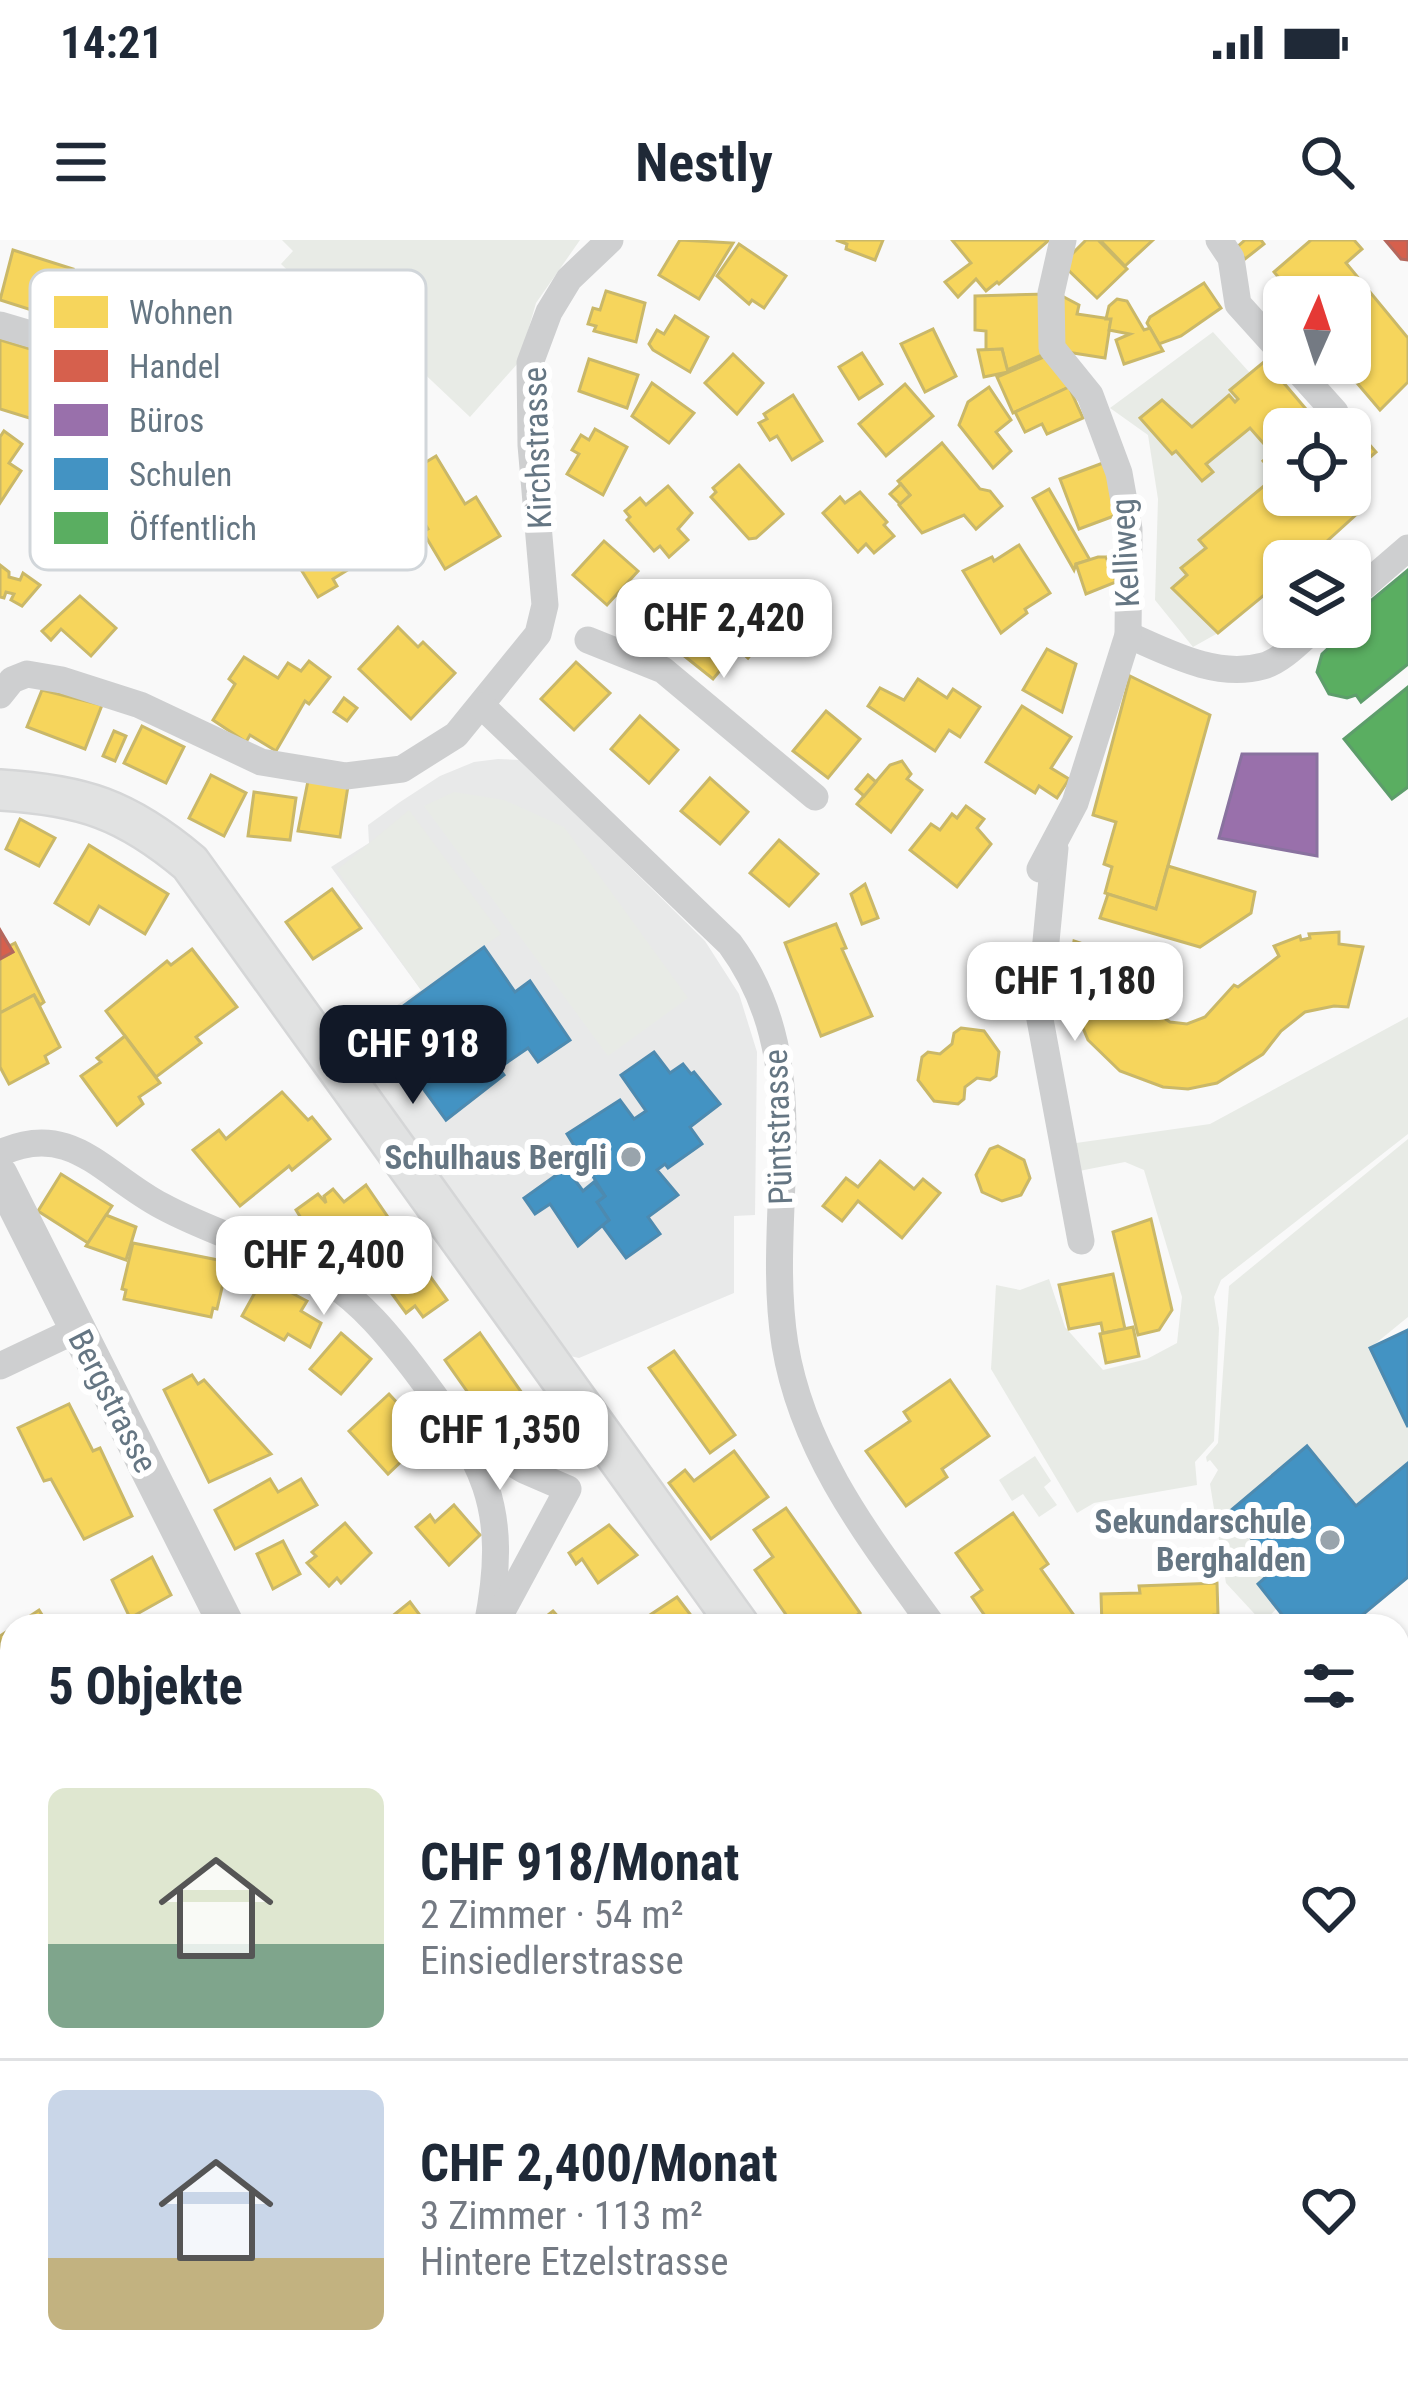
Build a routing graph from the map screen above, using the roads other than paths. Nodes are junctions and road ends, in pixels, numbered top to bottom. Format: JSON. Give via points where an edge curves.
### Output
{"nodes":[{"id":1,"x":610,"y":240,"type":"edge"},
{"id":2,"x":1063,"y":240,"type":"edge"},
{"id":3,"x":1219,"y":240,"type":"edge"},
{"id":4,"x":0,"y":325,"type":"edge"},
{"id":5,"x":1263,"y":332,"type":"edge"},
{"id":6,"x":30,"y":334,"type":"edge"},
{"id":7,"x":1310,"y":384,"type":"edge"},
{"id":8,"x":1331,"y":408,"type":"edge"},
{"id":9,"x":1408,"y":548,"type":"edge"},
{"id":10,"x":1371,"y":580,"type":"edge"},
{"id":11,"x":1128,"y":635,"type":"junction"},
{"id":12,"x":588,"y":640,"type":"dead end"},
{"id":13,"x":1290,"y":648,"type":"edge"},
{"id":14,"x":0,"y":695,"type":"edge"},
{"id":15,"x":482,"y":706,"type":"junction"},
{"id":16,"x":0,"y":790,"type":"edge"},
{"id":17,"x":815,"y":797,"type":"dead end"},
{"id":18,"x":0,"y":1153,"type":"edge"},
{"id":19,"x":0,"y":1175,"type":"edge"},
{"id":20,"x":1082,"y":1241,"type":"dead end"},
{"id":21,"x":76,"y":1330,"type":"junction"},
{"id":22,"x":0,"y":1366,"type":"edge"},
{"id":23,"x":465,"y":1436,"type":"junction"},
{"id":24,"x":220,"y":1614,"type":"edge"},
{"id":25,"x":492,"y":1614,"type":"edge"},
{"id":26,"x":497,"y":1614,"type":"edge"},
{"id":27,"x":730,"y":1614,"type":"edge"},
{"id":28,"x":924,"y":1614,"type":"edge"}],
"edges":[{"from":1,"to":15,"type":"street","name":"Kirchstrasse","via":[[569,279],[549,312],[529,374],[545,605],[538,634]]},
{"from":2,"to":11,"type":"street","name":"Kelliweg","via":[[1051,293],[1052,348],[1090,395],[1119,472],[1129,529]]},
{"from":3,"to":5,"type":"street","via":[[1231,258],[1238,304]]},
{"from":4,"to":6,"type":"street"},
{"from":7,"to":8,"type":"street"},
{"from":9,"to":10,"type":"street"},
{"from":11,"to":13,"type":"street","via":[[1228,670],[1267,666]]},
{"from":11,"to":20,"type":"street","name":"Kelliweg","via":[[1076,803],[1048,857],[1039,1014]]},
{"from":12,"to":17,"type":"street","via":[[662,670]]},
{"from":14,"to":15,"type":"street","name":"Kirchstrasse","via":[[27,674],[118,696],[261,761],[346,776],[401,769],[425,757]]},
{"from":15,"to":28,"type":"street","name":"Püntstrasse","via":[[750,971],[782,1076],[785,1342],[797,1393],[850,1512]]},
{"from":16,"to":27,"type":"main road","via":[[110,810],[149,828],[190,862]]},
{"from":18,"to":23,"type":"street","via":[[21,1143],[73,1147],[166,1209],[331,1283],[389,1337]]},
{"from":19,"to":21,"type":"street","name":"Bergstrasse"},
{"from":21,"to":22,"type":"street"},
{"from":21,"to":24,"type":"street","name":"Bergstrasse"},
{"from":23,"to":25,"type":"street","via":[[497,1540]]},
{"from":23,"to":26,"type":"street","via":[[568,1489]]}]}
